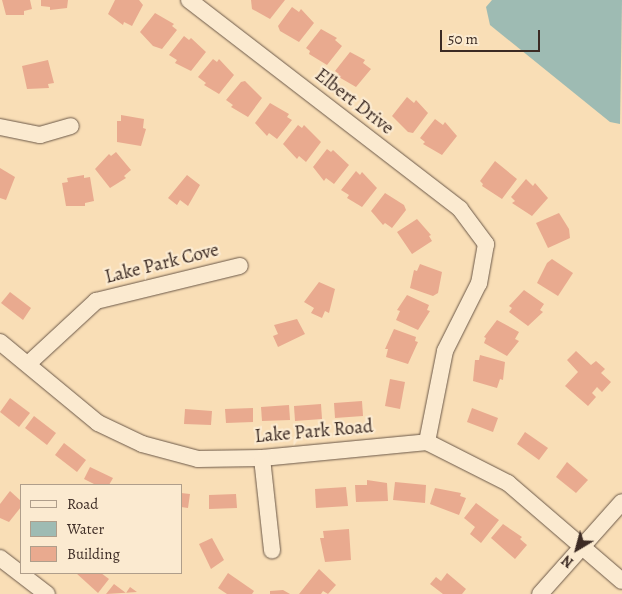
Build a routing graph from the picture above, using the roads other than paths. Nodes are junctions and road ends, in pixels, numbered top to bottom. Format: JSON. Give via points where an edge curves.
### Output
{"nodes":[{"id":1,"x":189,"y":0,"type":"edge"},
{"id":2,"x":0,"y":126,"type":"edge"},
{"id":3,"x":70,"y":126,"type":"dead end"},
{"id":4,"x":240,"y":266,"type":"dead end"},
{"id":5,"x":0,"y":342,"type":"edge"},
{"id":6,"x":28,"y":364,"type":"junction"},
{"id":7,"x":427,"y":442,"type":"junction"},
{"id":8,"x":262,"y":458,"type":"junction"},
{"id":9,"x":622,"y":502,"type":"edge"},
{"id":10,"x":582,"y":545,"type":"junction"},
{"id":11,"x":272,"y":550,"type":"dead end"},
{"id":12,"x":0,"y":558,"type":"edge"},
{"id":13,"x":20,"y":573,"type":"edge"},
{"id":14,"x":21,"y":574,"type":"edge"},
{"id":15,"x":622,"y":581,"type":"edge"},
{"id":16,"x":47,"y":594,"type":"edge"},
{"id":17,"x":540,"y":594,"type":"edge"}],
"edges":[{"from":1,"to":7,"type":"street","name":"Elbert Drive","via":[[460,209],[486,244],[479,283],[445,351]]},
{"from":2,"to":3,"type":"street","via":[[40,135]]},
{"from":4,"to":6,"type":"street","name":"Lake Park Cove","via":[[96,301]]},
{"from":5,"to":6,"type":"street","name":"Lake Park Road"},
{"from":6,"to":8,"type":"street","name":"Lake Park Road","via":[[98,423],[142,444],[198,459]]},
{"from":7,"to":8,"type":"street","name":"Lake Park Road"},
{"from":7,"to":10,"type":"street","via":[[508,482]]},
{"from":8,"to":11,"type":"street"},
{"from":9,"to":10,"type":"street"},
{"from":10,"to":15,"type":"street"},
{"from":10,"to":17,"type":"street"},
{"from":12,"to":13,"type":"street"},
{"from":14,"to":16,"type":"street"}]}
